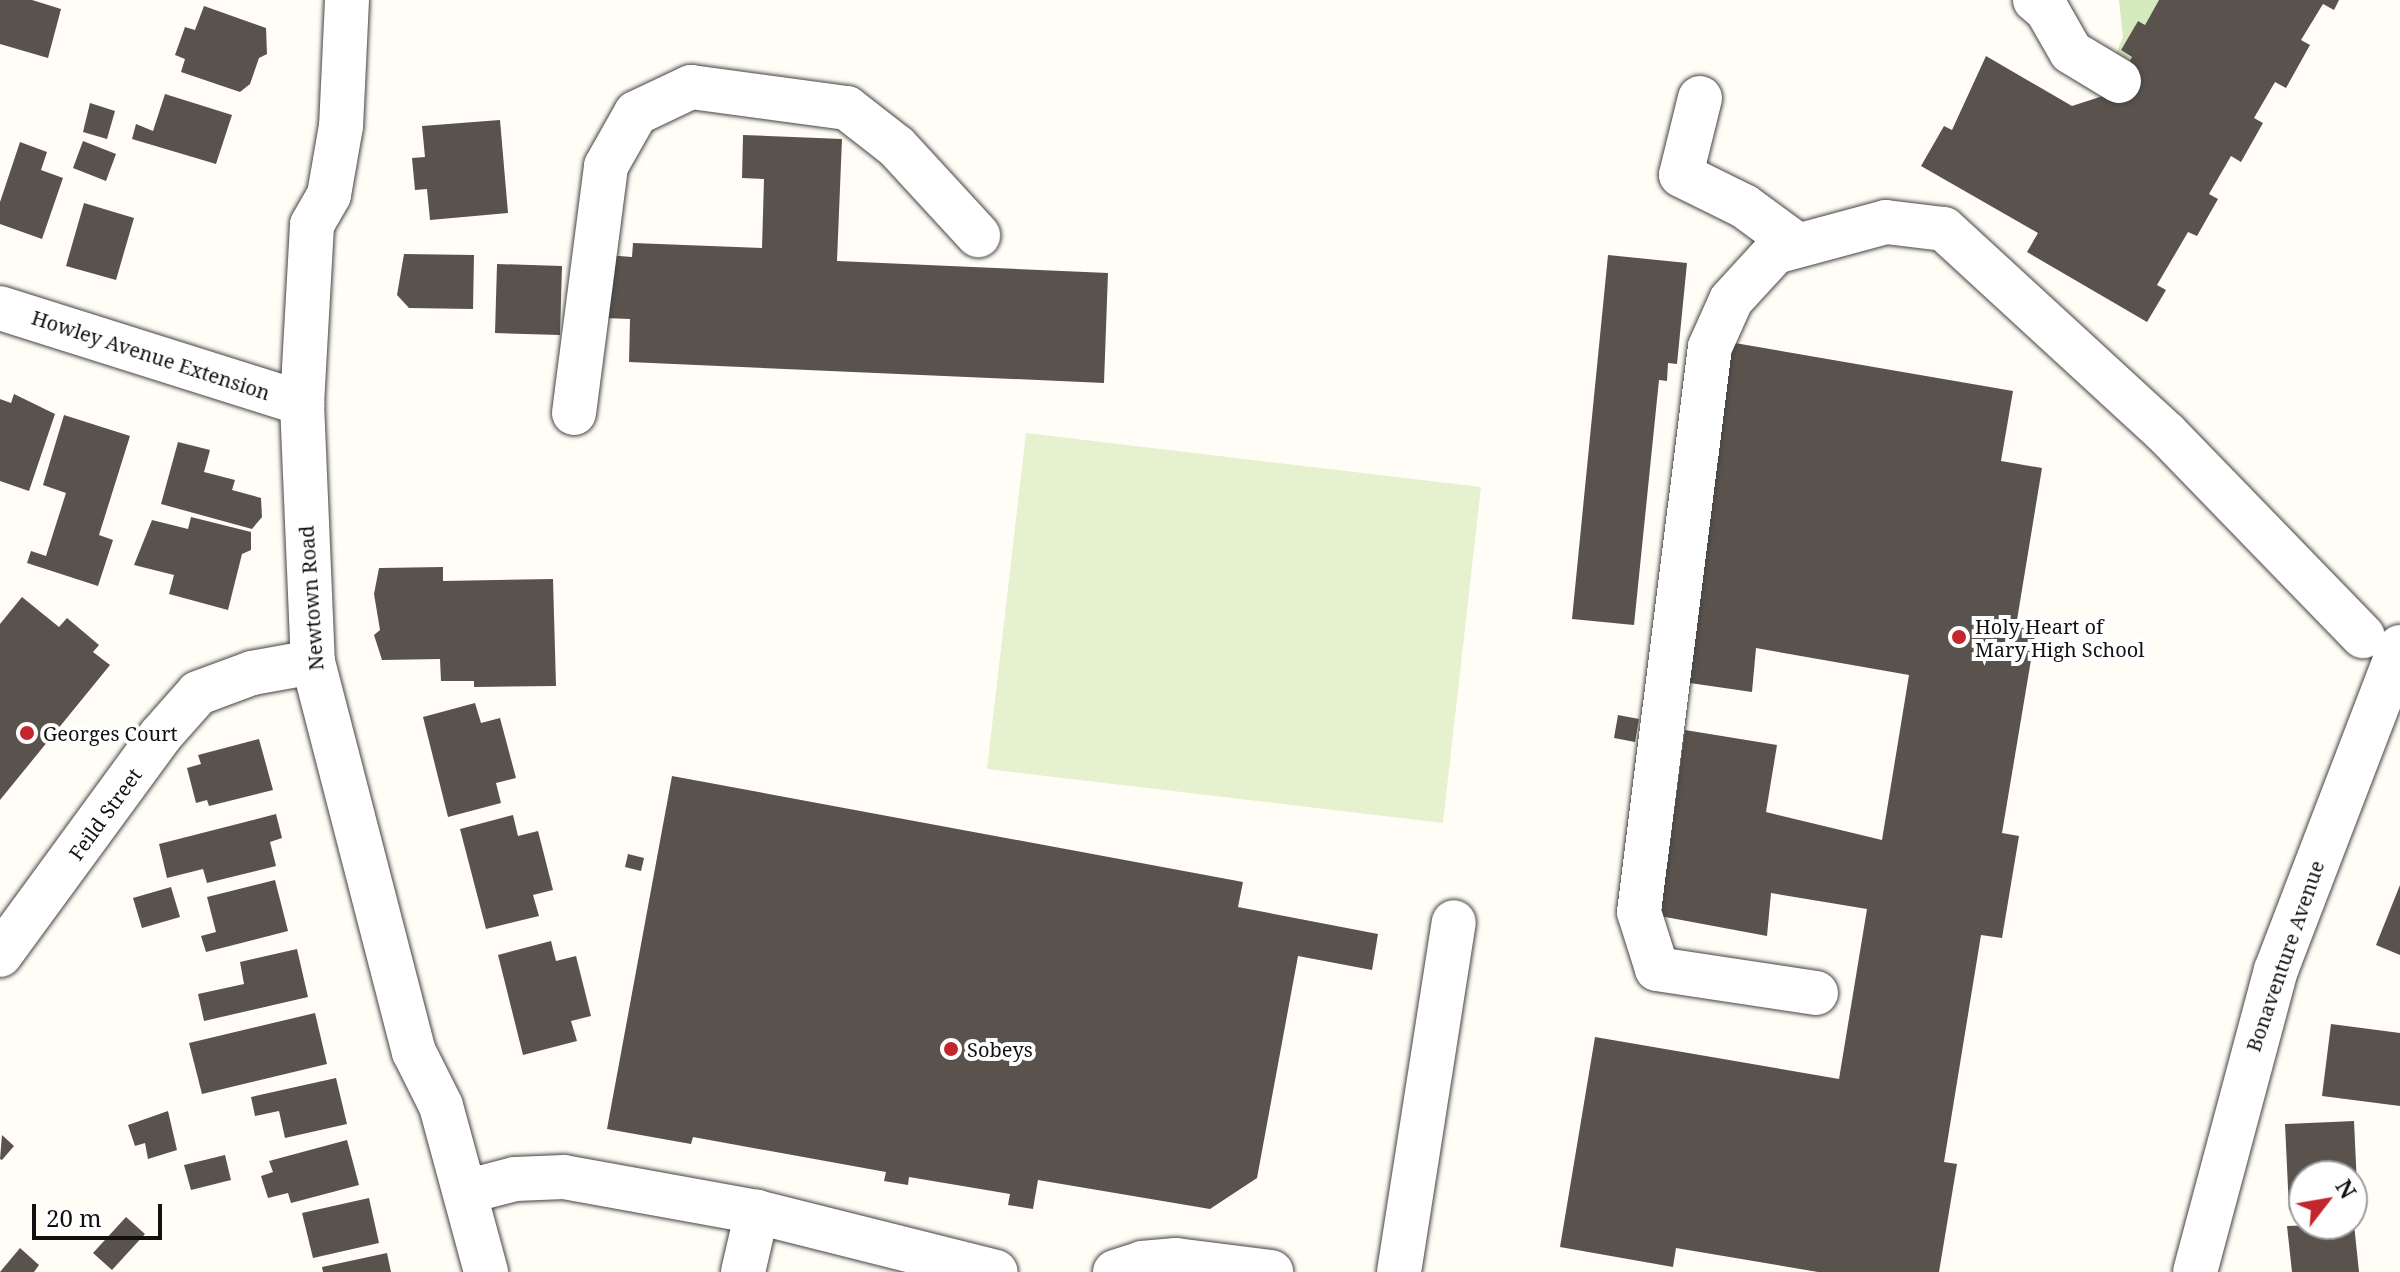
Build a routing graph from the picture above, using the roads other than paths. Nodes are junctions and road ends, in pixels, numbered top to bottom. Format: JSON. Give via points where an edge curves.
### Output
{"nodes":[{"id":1,"x":347,"y":0,"type":"edge"},
{"id":2,"x":2035,"y":0,"type":"edge"},
{"id":3,"x":2119,"y":81,"type":"dead end"},
{"id":4,"x":1700,"y":98,"type":"dead end"},
{"id":5,"x":978,"y":235,"type":"dead end"},
{"id":6,"x":1797,"y":245,"type":"junction"},
{"id":7,"x":0,"y":308,"type":"edge"},
{"id":8,"x":302,"y":403,"type":"junction"},
{"id":9,"x":574,"y":413,"type":"dead end"},
{"id":10,"x":2382,"y":642,"type":"edge"},
{"id":11,"x":313,"y":662,"type":"junction"},
{"id":12,"x":2382,"y":756,"type":"edge"},
{"id":13,"x":1454,"y":922,"type":"dead end"},
{"id":14,"x":0,"y":955,"type":"edge"},
{"id":15,"x":1816,"y":993,"type":"dead end"},
{"id":16,"x":465,"y":1192,"type":"junction"},
{"id":17,"x":757,"y":1212,"type":"junction"},
{"id":18,"x":486,"y":1272,"type":"edge"},
{"id":19,"x":743,"y":1272,"type":"edge"},
{"id":20,"x":996,"y":1272,"type":"edge"},
{"id":21,"x":1115,"y":1272,"type":"edge"},
{"id":22,"x":1271,"y":1272,"type":"edge"},
{"id":23,"x":1399,"y":1272,"type":"edge"},
{"id":24,"x":2195,"y":1272,"type":"edge"}],
"edges":[{"from":1,"to":8,"type":"street","name":"Newtown Road","via":[[341,126],[329,195],[312,225]]},
{"from":2,"to":3,"type":"street","via":[[2047,10],[2071,52]]},
{"from":4,"to":6,"type":"street","via":[[1681,175],[1744,206]]},
{"from":5,"to":9,"type":"street","via":[[897,147],[847,108],[691,87],[636,113],[606,166]]},
{"from":6,"to":10,"type":"street","via":[[1886,222],[1944,229]]},
{"from":6,"to":15,"type":"street","via":[[1775,252],[1731,300],[1710,347],[1639,912],[1657,969]]},
{"from":7,"to":8,"type":"street","name":"Howley Avenue Extension"},
{"from":8,"to":11,"type":"street","name":"Newtown Road"},
{"from":10,"to":12,"type":"street","name":"Bonaventure Avenue"},
{"from":11,"to":14,"type":"street","name":"Feild Street","via":[[252,673],[198,693],[160,736]]},
{"from":11,"to":16,"type":"street","name":"Newtown Road","via":[[414,1052],[441,1106]]},
{"from":12,"to":24,"type":"street","name":"Bonaventure Avenue","via":[[2276,970]]},
{"from":13,"to":23,"type":"street"},
{"from":16,"to":17,"type":"street","via":[[515,1179],[564,1177]]},
{"from":16,"to":18,"type":"street","name":"Newtown Road"},
{"from":17,"to":19,"type":"street"},
{"from":17,"to":20,"type":"street"},
{"from":21,"to":22,"type":"street","via":[[1176,1260]]}]}
